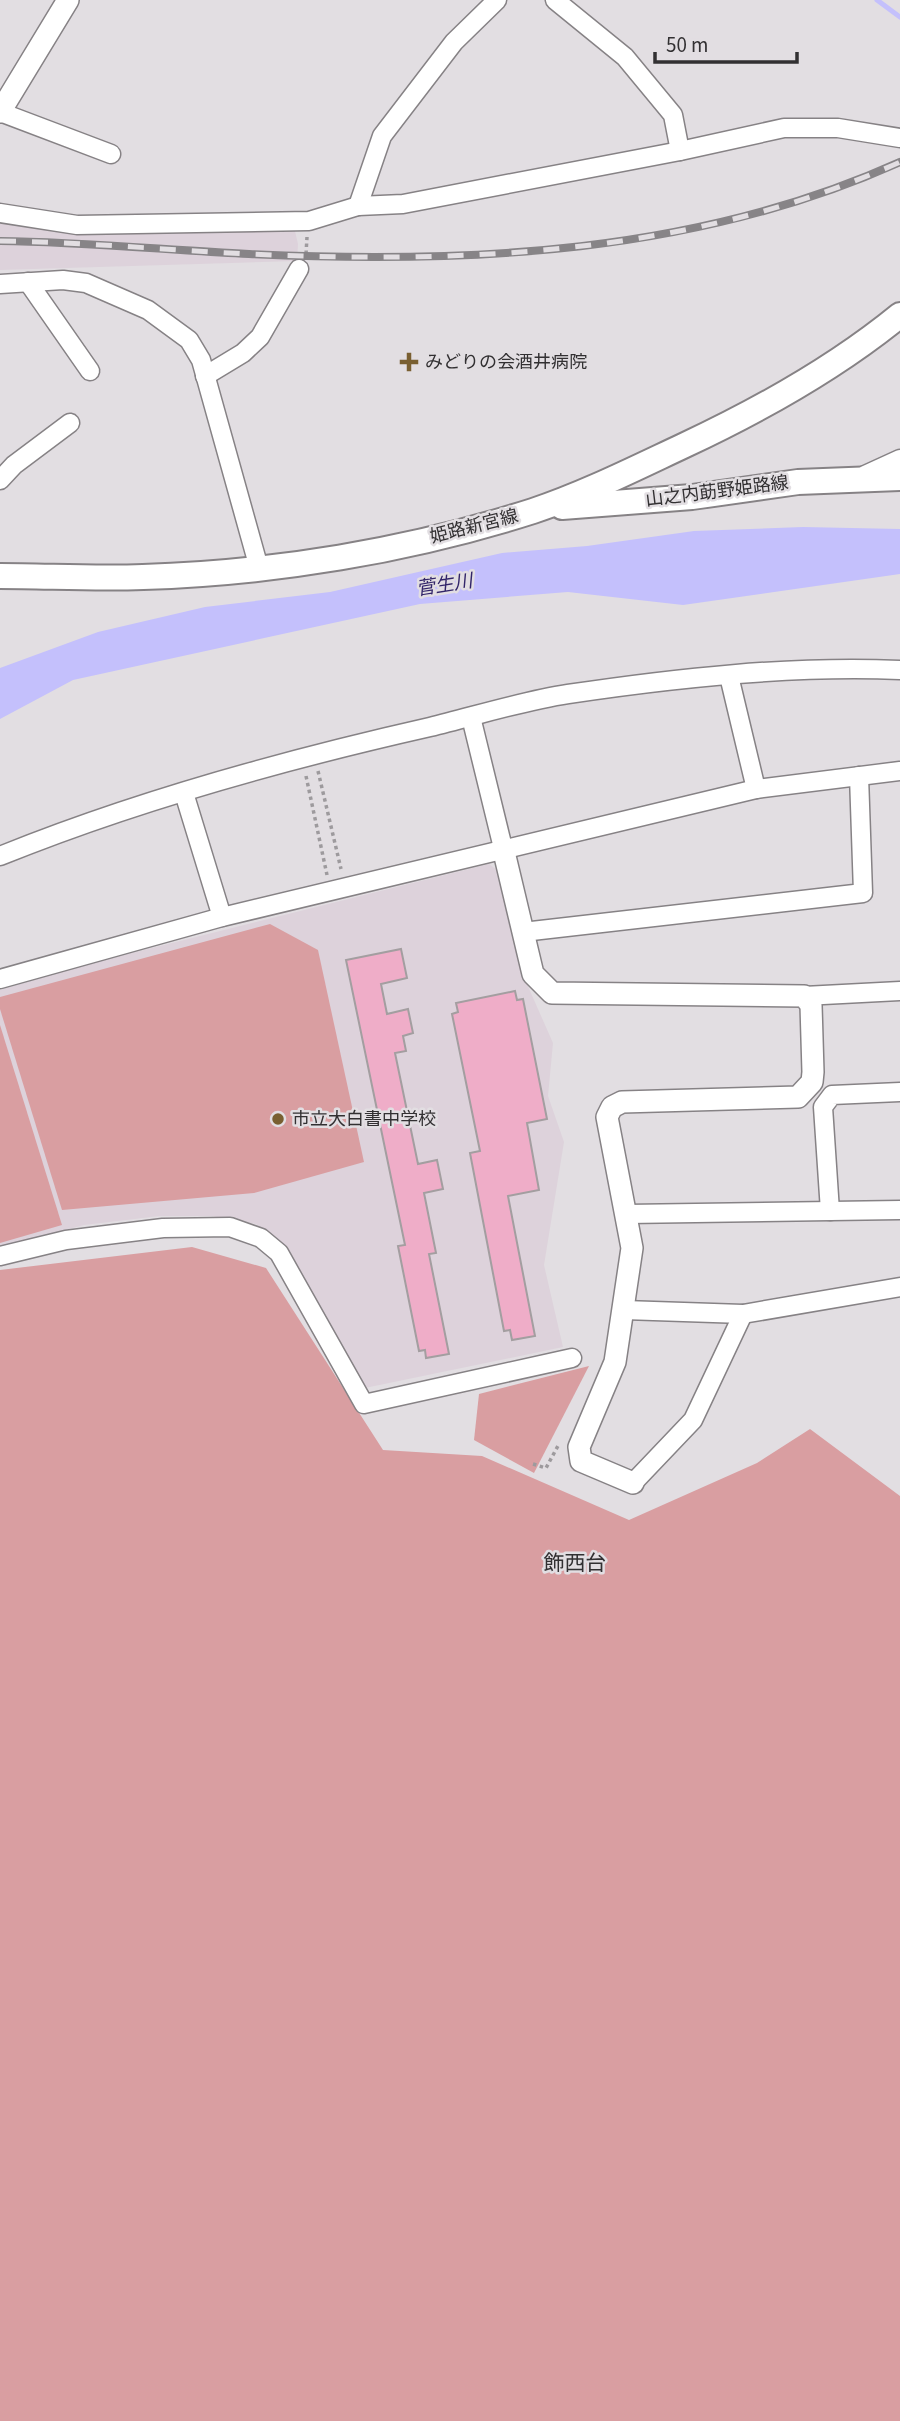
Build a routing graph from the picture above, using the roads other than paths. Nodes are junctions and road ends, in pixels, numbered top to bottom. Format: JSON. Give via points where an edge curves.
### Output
{"nodes":[{"id":1,"x":68,"y":0,"type":"edge"},
{"id":2,"x":497,"y":0,"type":"edge"},
{"id":3,"x":555,"y":0,"type":"edge"},
{"id":4,"x":0,"y":112,"type":"edge"},
{"id":5,"x":900,"y":138,"type":"edge"},
{"id":6,"x":680,"y":151,"type":"junction"},
{"id":7,"x":111,"y":154,"type":"dead end"},
{"id":8,"x":358,"y":206,"type":"junction"},
{"id":9,"x":0,"y":213,"type":"edge"},
{"id":10,"x":299,"y":269,"type":"road end"},
{"id":11,"x":27,"y":282,"type":"junction"},
{"id":12,"x":0,"y":284,"type":"edge"},
{"id":13,"x":900,"y":315,"type":"edge"},
{"id":14,"x":90,"y":371,"type":"dead end"},
{"id":15,"x":205,"y":376,"type":"junction"},
{"id":16,"x":70,"y":423,"type":"dead end"},
{"id":17,"x":666,"y":454,"type":"junction"},
{"id":18,"x":900,"y":459,"type":"edge"},
{"id":19,"x":861,"y":477,"type":"junction"},
{"id":20,"x":900,"y":478,"type":"edge"},
{"id":21,"x":0,"y":480,"type":"edge"},
{"id":22,"x":656,"y":499,"type":"junction"},
{"id":23,"x":534,"y":510,"type":"junction"},
{"id":24,"x":259,"y":568,"type":"junction"},
{"id":25,"x":0,"y":576,"type":"edge"},
{"id":26,"x":900,"y":670,"type":"edge"},
{"id":27,"x":729,"y":676,"type":"junction"},
{"id":28,"x":471,"y":717,"type":"junction"},
{"id":29,"x":900,"y":771,"type":"edge"},
{"id":30,"x":859,"y":776,"type":"junction"},
{"id":31,"x":756,"y":789,"type":"junction"},
{"id":32,"x":184,"y":793,"type":"junction"},
{"id":33,"x":504,"y":852,"type":"junction"},
{"id":34,"x":0,"y":856,"type":"edge"},
{"id":35,"x":222,"y":917,"type":"junction"},
{"id":36,"x":523,"y":932,"type":"junction"},
{"id":37,"x":0,"y":979,"type":"edge"},
{"id":38,"x":900,"y":991,"type":"edge"},
{"id":39,"x":804,"y":996,"type":"junction"},
{"id":40,"x":900,"y":1093,"type":"edge"},
{"id":41,"x":900,"y":1210,"type":"edge"},
{"id":42,"x":830,"y":1211,"type":"junction"},
{"id":43,"x":627,"y":1214,"type":"junction"},
{"id":44,"x":0,"y":1256,"type":"edge"},
{"id":45,"x":900,"y":1287,"type":"edge"},
{"id":46,"x":624,"y":1310,"type":"junction"},
{"id":47,"x":743,"y":1314,"type":"junction"},
{"id":48,"x":572,"y":1357,"type":"dead end"},
{"id":49,"x":633,"y":1483,"type":"joint"}],
"edges":[{"from":1,"to":4,"type":"street"},
{"from":2,"to":8,"type":"street","via":[[454,43],[382,136]]},
{"from":3,"to":6,"type":"street","via":[[625,57],[665,105],[673,115]]},
{"from":4,"to":7,"type":"street"},
{"from":5,"to":6,"type":"street","via":[[838,128],[784,128]]},
{"from":6,"to":8,"type":"street","via":[[402,204]]},
{"from":8,"to":9,"type":"street","via":[[309,221],[77,225]]},
{"from":10,"to":15,"type":"street","via":[[260,337],[243,354]]},
{"from":11,"to":12,"type":"street"},
{"from":11,"to":14,"type":"street"},
{"from":11,"to":15,"type":"street","via":[[86,283],[148,310],[188,340]]},
{"from":13,"to":17,"type":"main road","name":"姫路新宮線","via":[[789,391]]},
{"from":15,"to":24,"type":"street"},
{"from":16,"to":21,"type":"street"},
{"from":17,"to":22,"type":"main road","via":[[653,475]]},
{"from":17,"to":23,"type":"main road","name":"姫路新宮線"},
{"from":18,"to":19,"type":"street"},
{"from":19,"to":20,"type":"main road","name":"山之内莇野姫路線"},
{"from":19,"to":22,"type":"main road","name":"山之内莇野姫路線"},
{"from":22,"to":23,"type":"main road","name":"山之内莇野姫路線"},
{"from":23,"to":24,"type":"main road","name":"姫路新宮線","via":[[398,544]]},
{"from":24,"to":25,"type":"main road","name":"姫路新宮線","via":[[142,578]]},
{"from":26,"to":27,"type":"street","via":[[848,667]]},
{"from":27,"to":28,"type":"street","via":[[566,694]]},
{"from":27,"to":31,"type":"street"},
{"from":28,"to":32,"type":"street","via":[[307,755]]},
{"from":28,"to":33,"type":"street"},
{"from":29,"to":30,"type":"street"},
{"from":30,"to":31,"type":"street"},
{"from":30,"to":36,"type":"street","via":[[863,893]]},
{"from":31,"to":33,"type":"street"},
{"from":32,"to":34,"type":"street"},
{"from":32,"to":35,"type":"street"},
{"from":33,"to":35,"type":"street"},
{"from":33,"to":36,"type":"street"},
{"from":35,"to":37,"type":"street"},
{"from":36,"to":39,"type":"street","via":[[533,974],[552,993]]},
{"from":38,"to":39,"type":"street"},
{"from":39,"to":43,"type":"street","via":[[811,1005],[813,1072],[812,1082],[798,1097],[622,1102],[612,1107],[607,1130]]},
{"from":40,"to":42,"type":"street","via":[[832,1095],[823,1107]]},
{"from":41,"to":42,"type":"street"},
{"from":42,"to":43,"type":"street"},
{"from":43,"to":46,"type":"street","via":[[632,1248]]},
{"from":44,"to":48,"type":"street","via":[[66,1240],[163,1228],[230,1227],[261,1238],[279,1253],[364,1404]]},
{"from":45,"to":47,"type":"street"},
{"from":46,"to":47,"type":"street"},
{"from":46,"to":49,"type":"street","via":[[615,1362],[579,1447],[581,1461]]},
{"from":47,"to":49,"type":"street","via":[[693,1420]]}]}
